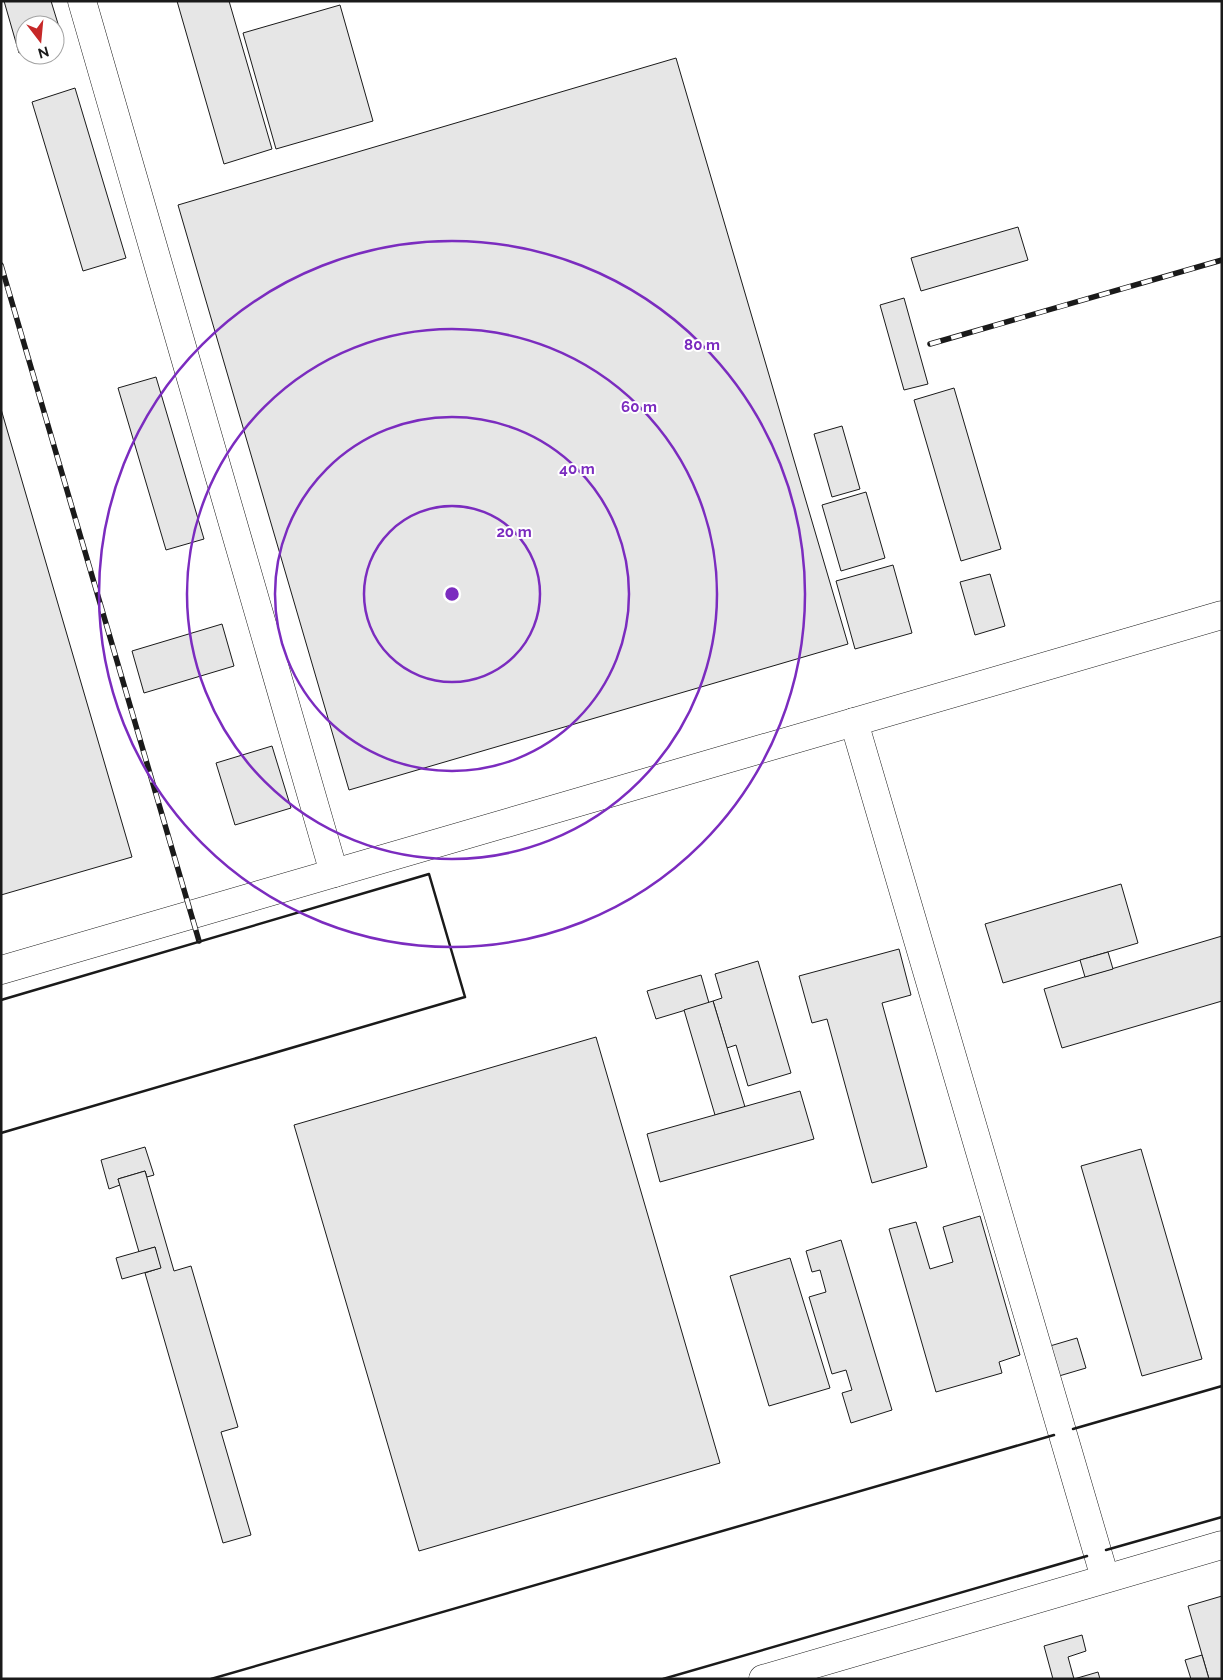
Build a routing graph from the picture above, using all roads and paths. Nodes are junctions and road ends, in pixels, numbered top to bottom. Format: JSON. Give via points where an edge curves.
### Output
{"nodes":[{"id":1,"x":82,"y":1,"type":"edge"},
{"id":2,"x":1222,"y":614,"type":"edge"},
{"id":3,"x":854,"y":722,"type":"junction"},
{"id":4,"x":334,"y":874,"type":"junction"},
{"id":5,"x":1,"y":970,"type":"edge"},
{"id":6,"x":1222,"y":1545,"type":"edge"},
{"id":7,"x":1105,"y":1578,"type":"junction"},
{"id":8,"x":763,"y":1679,"type":"edge"}],
"edges":[{"from":1,"to":4,"type":"lane"},
{"from":2,"to":3,"type":"lane"},
{"from":3,"to":4,"type":"lane"},
{"from":3,"to":7,"type":"lane"},
{"from":4,"to":5,"type":"lane"},
{"from":6,"to":7,"type":"lane"},
{"from":7,"to":8,"type":"lane"}]}
